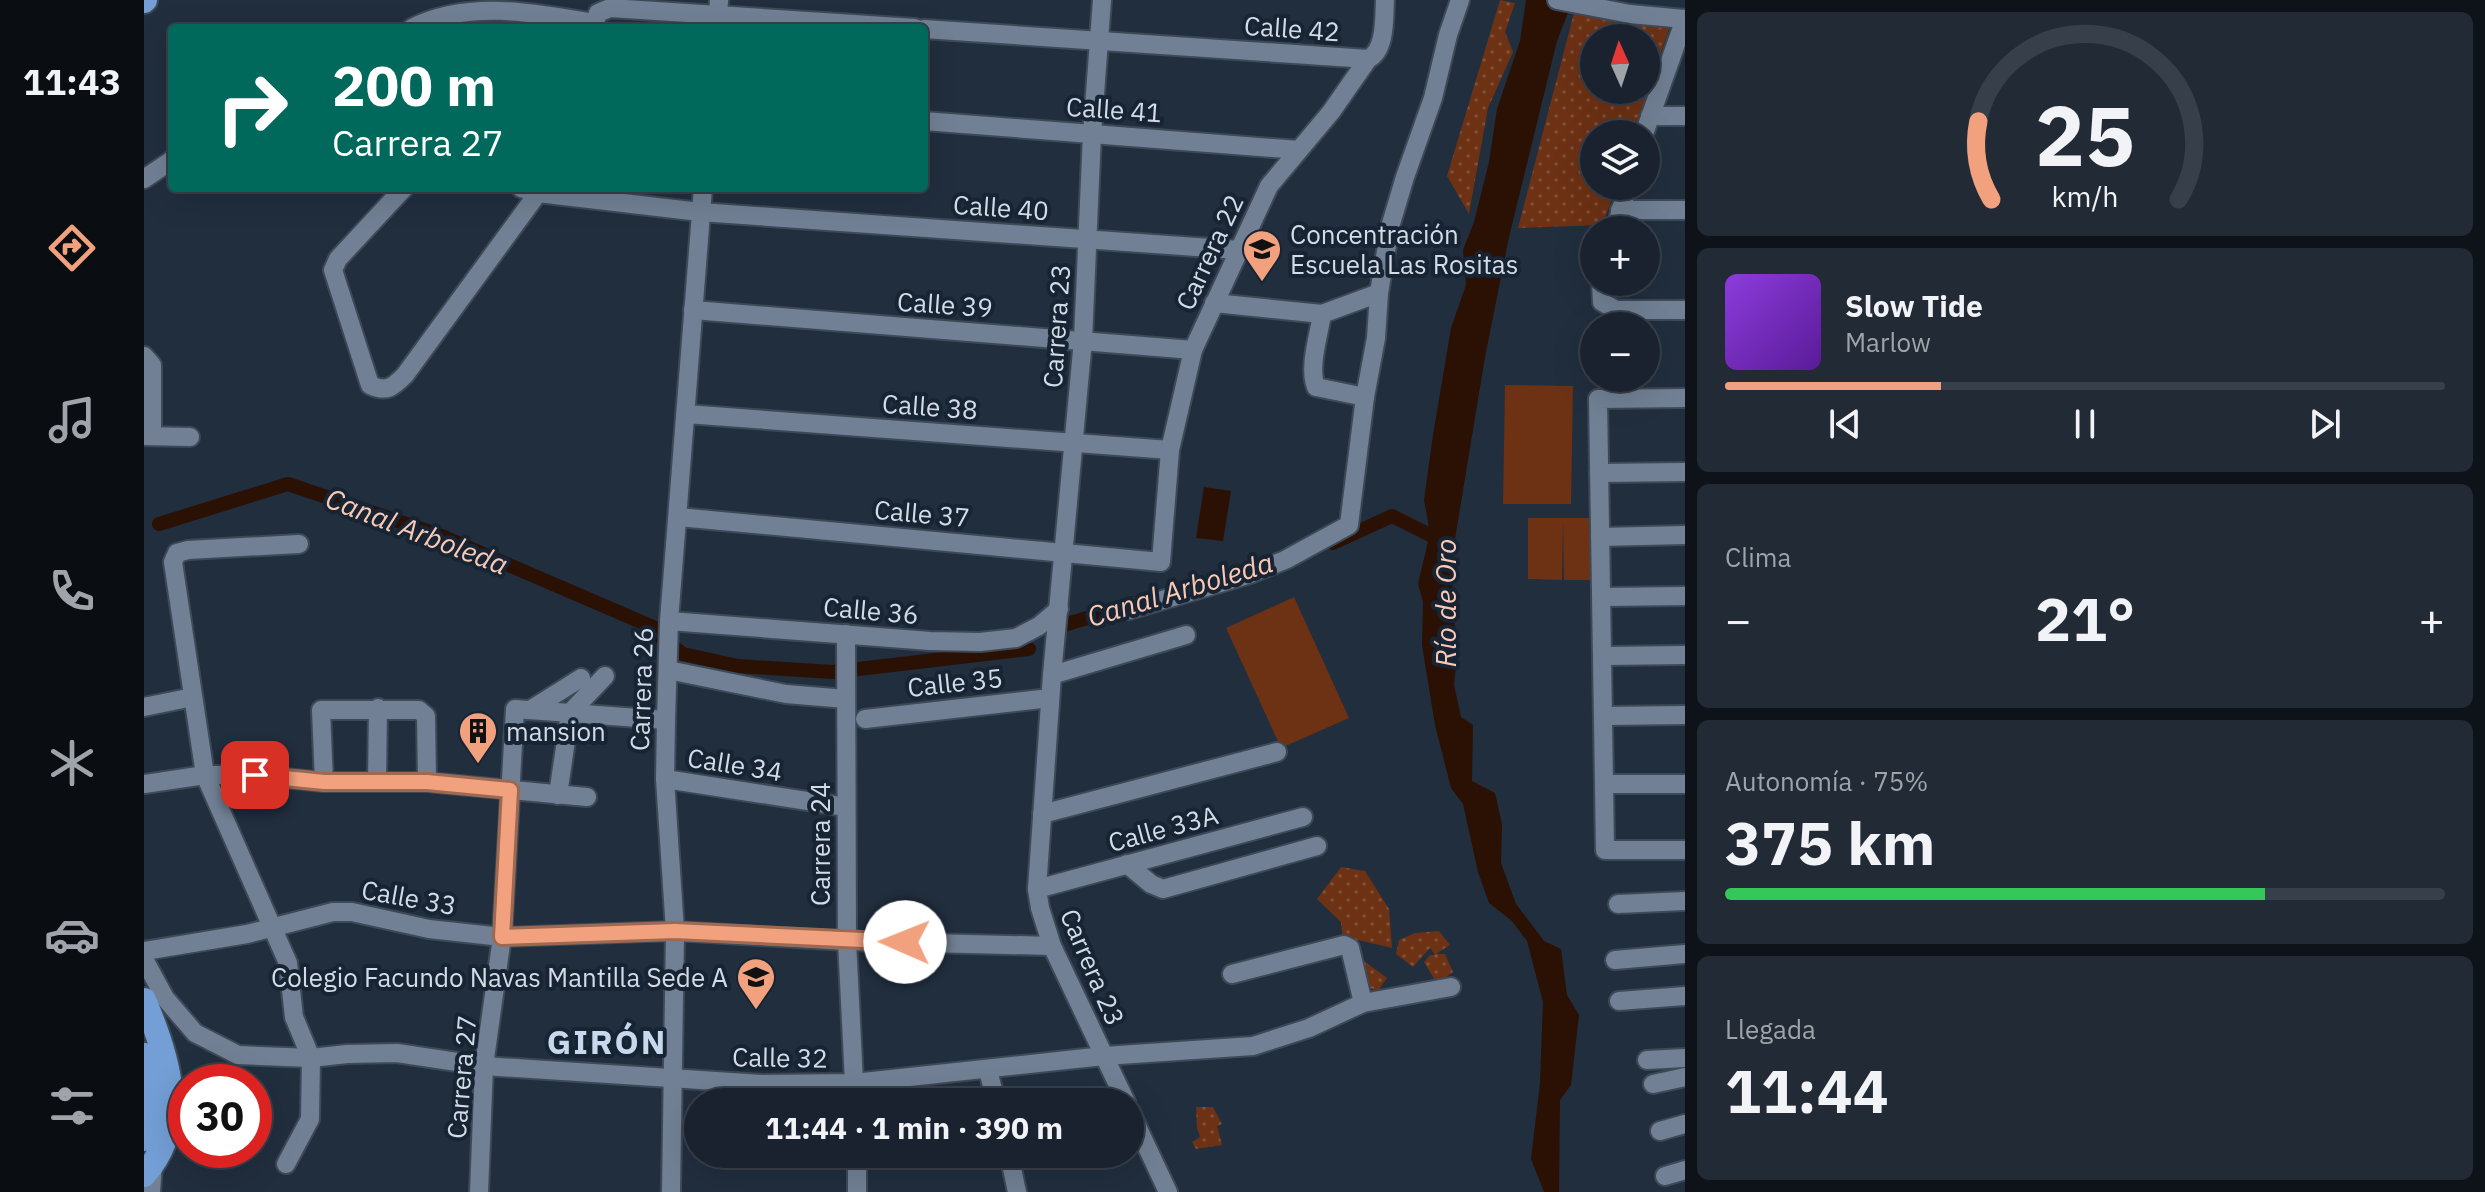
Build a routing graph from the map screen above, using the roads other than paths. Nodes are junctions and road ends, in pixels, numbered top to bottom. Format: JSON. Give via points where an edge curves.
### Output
{"nodes":[{"id":1,"x":1102,"y":0,"type":"edge"},
{"id":2,"x":1385,"y":0,"type":"edge"},
{"id":3,"x":1460,"y":0,"type":"edge"},
{"id":4,"x":1557,"y":0,"type":"edge"},
{"id":5,"x":1644,"y":0,"type":"edge"},
{"id":6,"x":718,"y":14,"type":"edge"},
{"id":7,"x":1630,"y":14,"type":"junction"},
{"id":8,"x":1685,"y":19,"type":"edge"},
{"id":9,"x":597,"y":20,"type":"edge"},
{"id":10,"x":418,"y":24,"type":"edge"},
{"id":11,"x":859,"y":24,"type":"edge"},
{"id":12,"x":928,"y":29,"type":"edge"},
{"id":13,"x":1099,"y":41,"type":"junction"},
{"id":14,"x":1368,"y":59,"type":"junction"},
{"id":15,"x":1685,"y":116,"type":"edge"},
{"id":16,"x":1649,"y":120,"type":"edge"},
{"id":17,"x":928,"y":121,"type":"edge"},
{"id":18,"x":1660,"y":122,"type":"edge"},
{"id":19,"x":1092,"y":134,"type":"junction"},
{"id":20,"x":1299,"y":150,"type":"junction"},
{"id":21,"x":168,"y":163,"type":"edge"},
{"id":22,"x":144,"y":179,"type":"edge"},
{"id":23,"x":400,"y":192,"type":"edge"},
{"id":24,"x":529,"y":192,"type":"edge"},
{"id":25,"x":538,"y":192,"type":"edge"},
{"id":26,"x":702,"y":192,"type":"edge"},
{"id":27,"x":1623,"y":200,"type":"edge"},
{"id":28,"x":1620,"y":210,"type":"junction"},
{"id":29,"x":1685,"y":210,"type":"edge"},
{"id":30,"x":700,"y":212,"type":"junction"},
{"id":31,"x":1618,"y":216,"type":"edge"},
{"id":32,"x":1088,"y":240,"type":"junction"},
{"id":33,"x":1239,"y":250,"type":"junction"},
{"id":34,"x":1379,"y":293,"type":"junction"},
{"id":35,"x":1602,"y":296,"type":"edge"},
{"id":36,"x":1214,"y":303,"type":"junction"},
{"id":37,"x":693,"y":310,"type":"junction"},
{"id":38,"x":1685,"y":310,"type":"edge"},
{"id":39,"x":1322,"y":314,"type":"junction"},
{"id":40,"x":1083,"y":340,"type":"junction"},
{"id":41,"x":1193,"y":350,"type":"junction"},
{"id":42,"x":144,"y":356,"type":"edge"},
{"id":43,"x":1365,"y":397,"type":"junction"},
{"id":44,"x":1685,"y":398,"type":"edge"},
{"id":45,"x":686,"y":414,"type":"junction"},
{"id":46,"x":148,"y":436,"type":"edge"},
{"id":47,"x":190,"y":437,"type":"dead end"},
{"id":48,"x":1074,"y":443,"type":"junction"},
{"id":49,"x":1170,"y":450,"type":"junction"},
{"id":50,"x":1685,"y":472,"type":"edge"},
{"id":51,"x":1599,"y":473,"type":"junction"},
{"id":52,"x":678,"y":517,"type":"junction"},
{"id":53,"x":1685,"y":535,"type":"edge"},
{"id":54,"x":1600,"y":537,"type":"junction"},
{"id":55,"x":299,"y":544,"type":"dead end"},
{"id":56,"x":1065,"y":552,"type":"junction"},
{"id":57,"x":1161,"y":562,"type":"joint"},
{"id":58,"x":1685,"y":596,"type":"edge"},
{"id":59,"x":1602,"y":597,"type":"junction"},
{"id":60,"x":1059,"y":609,"type":"junction"},
{"id":61,"x":1129,"y":610,"type":"dead end"},
{"id":62,"x":669,"y":621,"type":"junction"},
{"id":63,"x":1186,"y":635,"type":"dead end"},
{"id":64,"x":846,"y":637,"type":"junction"},
{"id":65,"x":1016,"y":638,"type":"junction"},
{"id":66,"x":1054,"y":655,"type":"junction"},
{"id":67,"x":1685,"y":655,"type":"edge"},
{"id":68,"x":1603,"y":656,"type":"junction"},
{"id":69,"x":668,"y":670,"type":"junction"},
{"id":70,"x":1052,"y":675,"type":"junction"},
{"id":71,"x":605,"y":676,"type":"dead end"},
{"id":72,"x":581,"y":678,"type":"dead end"},
{"id":73,"x":193,"y":697,"type":"junction"},
{"id":74,"x":1050,"y":698,"type":"junction"},
{"id":75,"x":846,"y":699,"type":"junction"},
{"id":76,"x":144,"y":707,"type":"edge"},
{"id":77,"x":378,"y":708,"type":"junction"},
{"id":78,"x":570,"y":713,"type":"junction"},
{"id":79,"x":519,"y":715,"type":"junction"},
{"id":80,"x":1685,"y":715,"type":"edge"},
{"id":81,"x":1604,"y":716,"type":"junction"},
{"id":82,"x":865,"y":719,"type":"dead end"},
{"id":83,"x":666,"y":720,"type":"junction"},
{"id":84,"x":1277,"y":752,"type":"dead end"},
{"id":85,"x":205,"y":775,"type":"junction"},
{"id":86,"x":665,"y":779,"type":"junction"},
{"id":87,"x":377,"y":781,"type":"junction"},
{"id":88,"x":324,"y":782,"type":"junction"},
{"id":89,"x":427,"y":782,"type":"junction"},
{"id":90,"x":144,"y":784,"type":"edge"},
{"id":91,"x":1604,"y":784,"type":"junction"},
{"id":92,"x":1685,"y":784,"type":"edge"},
{"id":93,"x":510,"y":790,"type":"junction"},
{"id":94,"x":558,"y":795,"type":"junction"},
{"id":95,"x":587,"y":797,"type":"dead end"},
{"id":96,"x":846,"y":807,"type":"junction"},
{"id":97,"x":1042,"y":814,"type":"junction"},
{"id":98,"x":1303,"y":817,"type":"dead end"},
{"id":99,"x":1317,"y":846,"type":"dead end"},
{"id":100,"x":1685,"y":850,"type":"edge"},
{"id":101,"x":1127,"y":864,"type":"junction"},
{"id":102,"x":1037,"y":889,"type":"junction"},
{"id":103,"x":1685,"y":901,"type":"edge"},
{"id":104,"x":1618,"y":904,"type":"dead end"},
{"id":105,"x":272,"y":928,"type":"junction"},
{"id":106,"x":675,"y":931,"type":"junction"},
{"id":107,"x":502,"y":937,"type":"junction"},
{"id":108,"x":847,"y":941,"type":"junction"},
{"id":109,"x":1052,"y":946,"type":"junction"},
{"id":110,"x":144,"y":951,"type":"edge"},
{"id":111,"x":1685,"y":954,"type":"edge"},
{"id":112,"x":144,"y":959,"type":"edge"},
{"id":113,"x":1615,"y":960,"type":"dead end"},
{"id":114,"x":1232,"y":974,"type":"dead end"},
{"id":115,"x":1451,"y":987,"type":"dead end"},
{"id":116,"x":1685,"y":996,"type":"edge"},
{"id":117,"x":144,"y":1000,"type":"edge"},
{"id":118,"x":1619,"y":1001,"type":"dead end"},
{"id":119,"x":1363,"y":1003,"type":"junction"},
{"id":120,"x":144,"y":1055,"type":"edge"},
{"id":121,"x":1104,"y":1056,"type":"junction"},
{"id":122,"x":311,"y":1058,"type":"junction"},
{"id":123,"x":1685,"y":1058,"type":"edge"},
{"id":124,"x":1647,"y":1060,"type":"dead end"},
{"id":125,"x":484,"y":1066,"type":"junction"},
{"id":126,"x":988,"y":1070,"type":"junction"},
{"id":127,"x":1685,"y":1077,"type":"edge"},
{"id":128,"x":671,"y":1080,"type":"junction"},
{"id":129,"x":1653,"y":1084,"type":"dead end"},
{"id":130,"x":803,"y":1088,"type":"edge"},
{"id":131,"x":854,"y":1088,"type":"edge"},
{"id":132,"x":883,"y":1088,"type":"edge"},
{"id":133,"x":992,"y":1088,"type":"edge"},
{"id":134,"x":1119,"y":1088,"type":"edge"},
{"id":135,"x":1685,"y":1124,"type":"edge"},
{"id":136,"x":1660,"y":1131,"type":"dead end"},
{"id":137,"x":144,"y":1139,"type":"edge"},
{"id":138,"x":1144,"y":1141,"type":"edge"},
{"id":139,"x":286,"y":1164,"type":"dead end"},
{"id":140,"x":857,"y":1168,"type":"edge"},
{"id":141,"x":1012,"y":1168,"type":"edge"},
{"id":142,"x":149,"y":1170,"type":"edge"},
{"id":143,"x":1685,"y":1170,"type":"edge"},
{"id":144,"x":1665,"y":1176,"type":"dead end"},
{"id":145,"x":151,"y":1192,"type":"edge"},
{"id":146,"x":479,"y":1192,"type":"edge"},
{"id":147,"x":671,"y":1192,"type":"edge"},
{"id":148,"x":857,"y":1192,"type":"edge"},
{"id":149,"x":1017,"y":1192,"type":"edge"},
{"id":150,"x":1168,"y":1192,"type":"edge"}],
"edges":[{"from":1,"to":13,"type":"street","name":"Carrera 23"},
{"from":2,"to":14,"type":"street","name":"Carrera 22","via":[[1380,46]]},
{"from":3,"to":34,"type":"street","via":[[1390,227]]},
{"from":4,"to":7,"type":"street"},
{"from":5,"to":7,"type":"street"},
{"from":6,"to":9,"type":"street"},
{"from":6,"to":11,"type":"street"},
{"from":7,"to":8,"type":"street"},
{"from":8,"to":16,"type":"street"},
{"from":9,"to":10,"type":"street","via":[[502,6],[460,9]]},
{"from":12,"to":13,"type":"street","name":"Calle 42"},
{"from":13,"to":14,"type":"street","name":"Calle 42"},
{"from":13,"to":19,"type":"street","name":"Carrera 23"},
{"from":14,"to":20,"type":"street","name":"Carrera 22"},
{"from":15,"to":18,"type":"street"},
{"from":17,"to":19,"type":"street","name":"Calle 41"},
{"from":19,"to":20,"type":"street","name":"Calle 41"},
{"from":19,"to":32,"type":"street","name":"Carrera 23"},
{"from":20,"to":33,"type":"street","name":"Carrera 22","via":[[1269,186]]},
{"from":21,"to":22,"type":"street"},
{"from":23,"to":24,"type":"street","via":[[333,270],[370,385],[380,390],[392,388],[405,375]]},
{"from":25,"to":30,"type":"street","name":"Calle 40"},
{"from":26,"to":30,"type":"street","name":"Carrera 26"},
{"from":27,"to":28,"type":"street"},
{"from":28,"to":29,"type":"street"},
{"from":28,"to":31,"type":"street"},
{"from":30,"to":32,"type":"street","name":"Calle 40"},
{"from":30,"to":37,"type":"street","name":"Carrera 26"},
{"from":32,"to":33,"type":"street","name":"Calle 40"},
{"from":32,"to":40,"type":"street","name":"Carrera 23"},
{"from":33,"to":36,"type":"street","name":"Carrera 22"},
{"from":34,"to":39,"type":"street"},
{"from":34,"to":43,"type":"street"},
{"from":35,"to":38,"type":"street","via":[[1602,302],[1616,310]]},
{"from":36,"to":39,"type":"street"},
{"from":36,"to":41,"type":"street","name":"Carrera 22"},
{"from":37,"to":40,"type":"street","name":"Calle 39"},
{"from":37,"to":45,"type":"street","name":"Carrera 26"},
{"from":39,"to":43,"type":"street","via":[[1313,382]]},
{"from":40,"to":41,"type":"street","name":"Calle 39"},
{"from":40,"to":48,"type":"street","name":"Carrera 23"},
{"from":41,"to":49,"type":"street","name":"Carrera 22"},
{"from":42,"to":46,"type":"street","via":[[153,375]]},
{"from":43,"to":61,"type":"street","via":[[1349,525],[1285,560]]},
{"from":44,"to":51,"type":"street","via":[[1598,399]]},
{"from":45,"to":48,"type":"street","name":"Calle 38"},
{"from":45,"to":52,"type":"street","name":"Carrera 26"},
{"from":46,"to":47,"type":"street"},
{"from":48,"to":49,"type":"street","name":"Calle 38"},
{"from":48,"to":56,"type":"street","name":"Carrera 23"},
{"from":49,"to":57,"type":"street","name":"Carrera 22"},
{"from":50,"to":51,"type":"street"},
{"from":51,"to":54,"type":"street"},
{"from":52,"to":56,"type":"street","name":"Calle 37"},
{"from":52,"to":62,"type":"street","name":"Carrera 26"},
{"from":53,"to":54,"type":"street"},
{"from":54,"to":59,"type":"street"},
{"from":55,"to":73,"type":"street","via":[[188,550],[174,556]]},
{"from":56,"to":57,"type":"street","name":"Calle 37"},
{"from":56,"to":60,"type":"street","name":"Carrera 23"},
{"from":58,"to":59,"type":"street"},
{"from":59,"to":68,"type":"street"},
{"from":60,"to":65,"type":"street","name":"Calle 36"},
{"from":60,"to":66,"type":"street","name":"Carrera 23"},
{"from":62,"to":64,"type":"street","name":"Calle 36"},
{"from":62,"to":69,"type":"street","name":"Carrera 26"},
{"from":63,"to":70,"type":"street"},
{"from":64,"to":65,"type":"street","name":"Calle 36","via":[[959,643]]},
{"from":64,"to":75,"type":"street","name":"Carrera 24"},
{"from":65,"to":66,"type":"street"},
{"from":66,"to":70,"type":"street","name":"Carrera 23"},
{"from":67,"to":68,"type":"street"},
{"from":68,"to":81,"type":"street"},
{"from":69,"to":75,"type":"street","via":[[786,694]]},
{"from":69,"to":83,"type":"street","name":"Carrera 26"},
{"from":70,"to":74,"type":"street","name":"Carrera 23"},
{"from":71,"to":78,"type":"street"},
{"from":72,"to":79,"type":"street"},
{"from":73,"to":76,"type":"street"},
{"from":73,"to":85,"type":"street"},
{"from":74,"to":82,"type":"street","name":"Calle 35"},
{"from":74,"to":97,"type":"street","name":"Carrera 23"},
{"from":75,"to":96,"type":"street","name":"Carrera 24"},
{"from":77,"to":87,"type":"street"},
{"from":77,"to":88,"type":"street","via":[[321,710]]},
{"from":77,"to":89,"type":"street","via":[[419,710],[426,716]]},
{"from":78,"to":79,"type":"street"},
{"from":78,"to":83,"type":"street"},
{"from":78,"to":94,"type":"street"},
{"from":79,"to":93,"type":"street","name":"Carrera 27"},
{"from":80,"to":81,"type":"street"},
{"from":81,"to":91,"type":"street"},
{"from":83,"to":86,"type":"street","name":"Carrera 26"},
{"from":84,"to":97,"type":"street"},
{"from":85,"to":88,"type":"street"},
{"from":85,"to":90,"type":"street"},
{"from":85,"to":105,"type":"street"},
{"from":86,"to":96,"type":"street","name":"Calle 34"},
{"from":86,"to":106,"type":"street","name":"Carrera 26"},
{"from":87,"to":88,"type":"street"},
{"from":87,"to":89,"type":"street"},
{"from":89,"to":93,"type":"street"},
{"from":91,"to":92,"type":"street"},
{"from":91,"to":100,"type":"street","via":[[1605,850]]},
{"from":93,"to":94,"type":"street"},
{"from":93,"to":107,"type":"street","name":"Carrera 27"},
{"from":94,"to":95,"type":"street"},
{"from":96,"to":108,"type":"street","name":"Carrera 24"},
{"from":97,"to":102,"type":"street","name":"Carrera 23"},
{"from":98,"to":101,"type":"street","name":"Calle 33A"},
{"from":99,"to":101,"type":"street","via":[[1163,889]]},
{"from":101,"to":102,"type":"street","name":"Calle 33A"},
{"from":102,"to":109,"type":"street","name":"Carrera 23"},
{"from":103,"to":104,"type":"street"},
{"from":105,"to":107,"type":"street","name":"Calle 33","via":[[352,912],[429,929]]},
{"from":105,"to":110,"type":"street","name":"Calle 33"},
{"from":105,"to":122,"type":"street","via":[[288,963],[294,1017]]},
{"from":106,"to":107,"type":"street","name":"Calle 33"},
{"from":106,"to":108,"type":"street","name":"Calle 33"},
{"from":106,"to":128,"type":"street","name":"Carrera 26"},
{"from":107,"to":125,"type":"street","name":"Carrera 27"},
{"from":108,"to":109,"type":"street","name":"Calle 33"},
{"from":108,"to":131,"type":"street","name":"Carrera 24"},
{"from":109,"to":121,"type":"street","name":"Carrera 23"},
{"from":111,"to":113,"type":"street"},
{"from":112,"to":122,"type":"street","name":"Calle 32","via":[[165,998],[195,1033],[238,1055]]},
{"from":114,"to":119,"type":"street","via":[[1344,945],[1350,948]]},
{"from":115,"to":119,"type":"street","name":"Calle 32"},
{"from":116,"to":118,"type":"street"},
{"from":117,"to":142,"type":"highway","via":[[165,1056],[171,1093],[167,1128]]},
{"from":119,"to":121,"type":"street","name":"Calle 32","via":[[1253,1046]]},
{"from":120,"to":137,"type":"highway","via":[[153,1100]]},
{"from":121,"to":126,"type":"street","name":"Calle 32"},
{"from":121,"to":134,"type":"street","name":"Carrera 23"},
{"from":122,"to":125,"type":"street","name":"Calle 32","via":[[397,1053]]},
{"from":122,"to":139,"type":"street","via":[[310,1119]]},
{"from":123,"to":124,"type":"street"},
{"from":125,"to":128,"type":"street","name":"Calle 32"},
{"from":125,"to":146,"type":"street","name":"Carrera 27"},
{"from":126,"to":132,"type":"street","name":"Calle 32"},
{"from":126,"to":133,"type":"street"},
{"from":127,"to":129,"type":"street"},
{"from":128,"to":130,"type":"street","name":"Calle 32"},
{"from":128,"to":147,"type":"street","name":"Carrera 26"},
{"from":135,"to":136,"type":"street"},
{"from":138,"to":150,"type":"street"},
{"from":140,"to":148,"type":"street"},
{"from":141,"to":149,"type":"street"},
{"from":142,"to":145,"type":"street"},
{"from":143,"to":144,"type":"street"}]}
